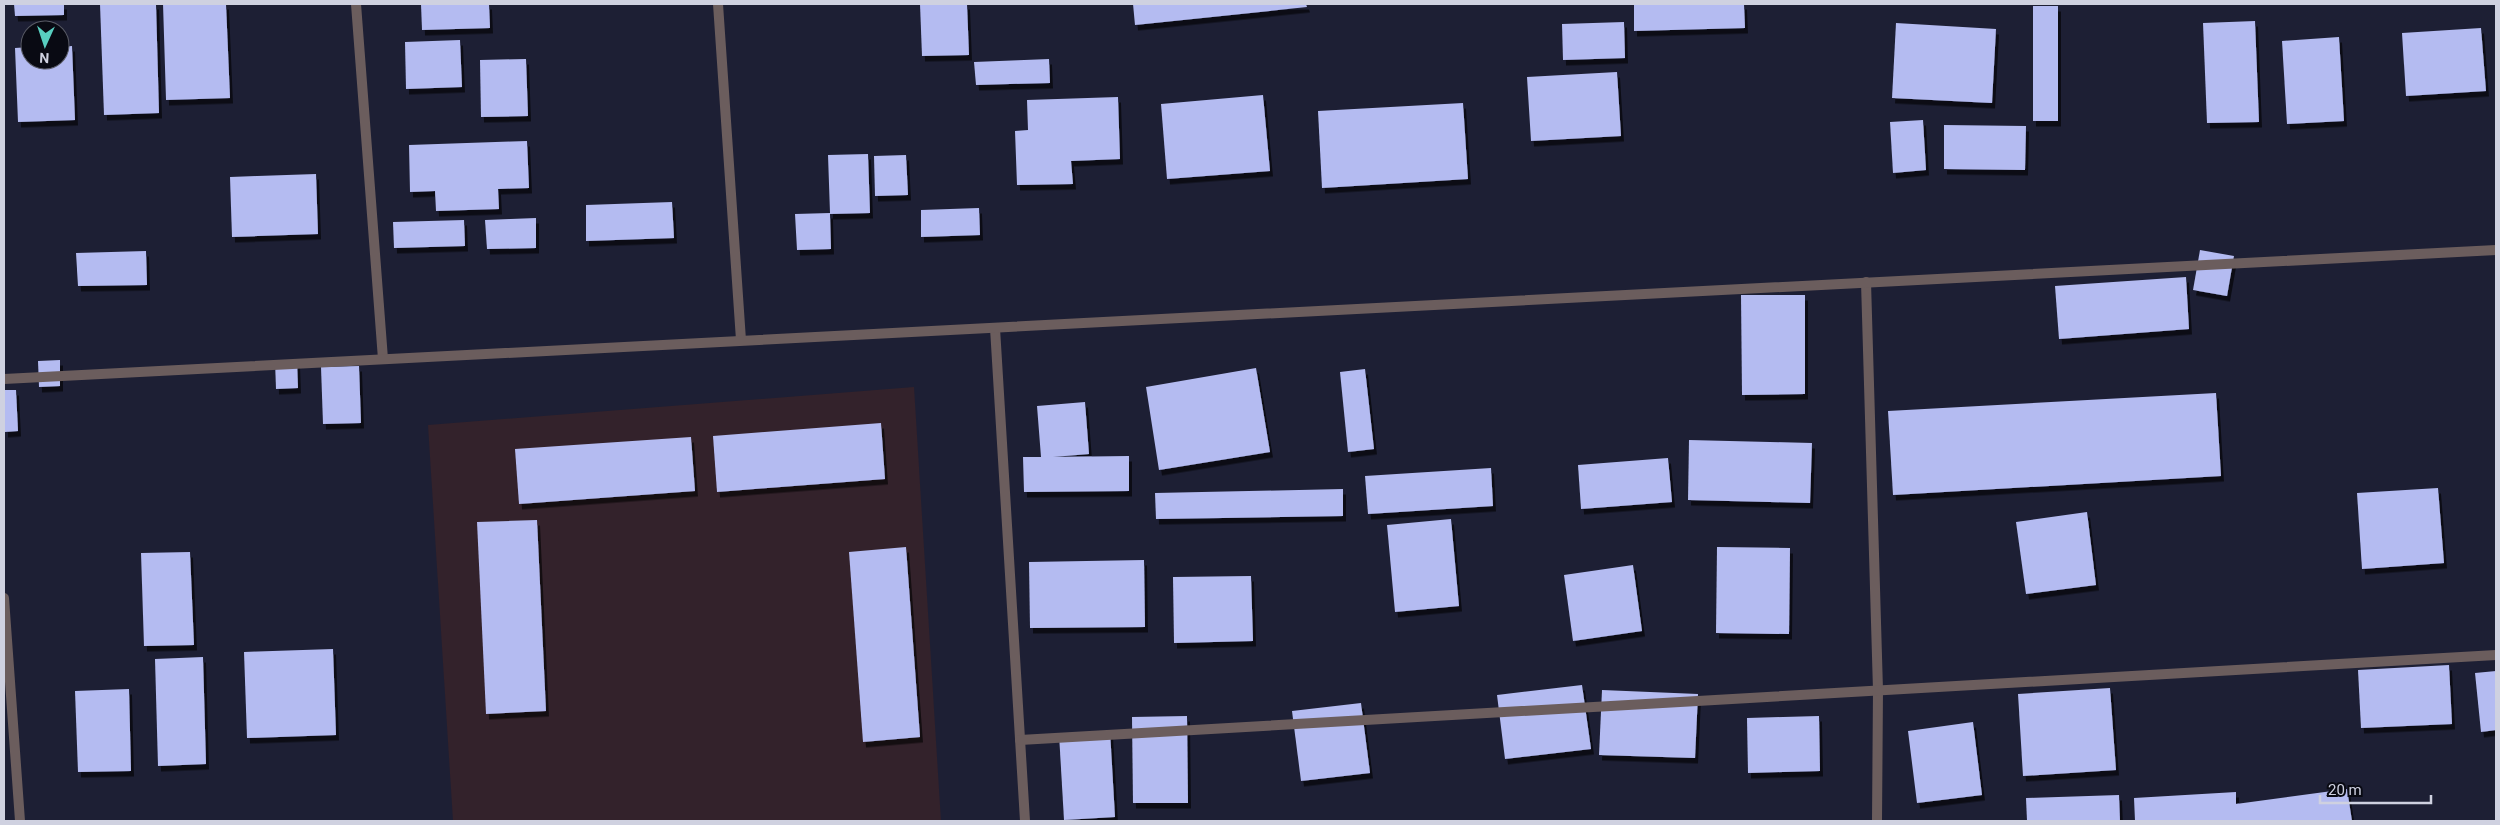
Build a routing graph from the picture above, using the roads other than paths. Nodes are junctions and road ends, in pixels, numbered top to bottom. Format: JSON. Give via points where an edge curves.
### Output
{"nodes":[{"id":1,"x":356,"y":4,"type":"edge"},
{"id":2,"x":718,"y":4,"type":"edge"},
{"id":3,"x":2496,"y":250,"type":"edge"},
{"id":4,"x":1866,"y":282,"type":"junction"},
{"id":5,"x":995,"y":328,"type":"junction"},
{"id":6,"x":741,"y":340,"type":"junction"},
{"id":7,"x":383,"y":359,"type":"junction"},
{"id":8,"x":4,"y":378,"type":"edge"},
{"id":9,"x":4,"y":598,"type":"edge"},
{"id":10,"x":2496,"y":654,"type":"edge"},
{"id":11,"x":1878,"y":690,"type":"junction"},
{"id":12,"x":1020,"y":740,"type":"junction"},
{"id":13,"x":20,"y":821,"type":"edge"},
{"id":14,"x":1025,"y":821,"type":"edge"},
{"id":15,"x":1877,"y":821,"type":"edge"}],
"edges":[{"from":1,"to":7,"type":"street"},
{"from":2,"to":6,"type":"street"},
{"from":3,"to":4,"type":"street"},
{"from":4,"to":5,"type":"street"},
{"from":4,"to":11,"type":"street"},
{"from":5,"to":6,"type":"street"},
{"from":5,"to":12,"type":"street"},
{"from":6,"to":7,"type":"street"},
{"from":7,"to":8,"type":"street"},
{"from":9,"to":13,"type":"street"},
{"from":10,"to":11,"type":"street"},
{"from":11,"to":12,"type":"street"},
{"from":11,"to":15,"type":"street"},
{"from":12,"to":14,"type":"street"}]}
